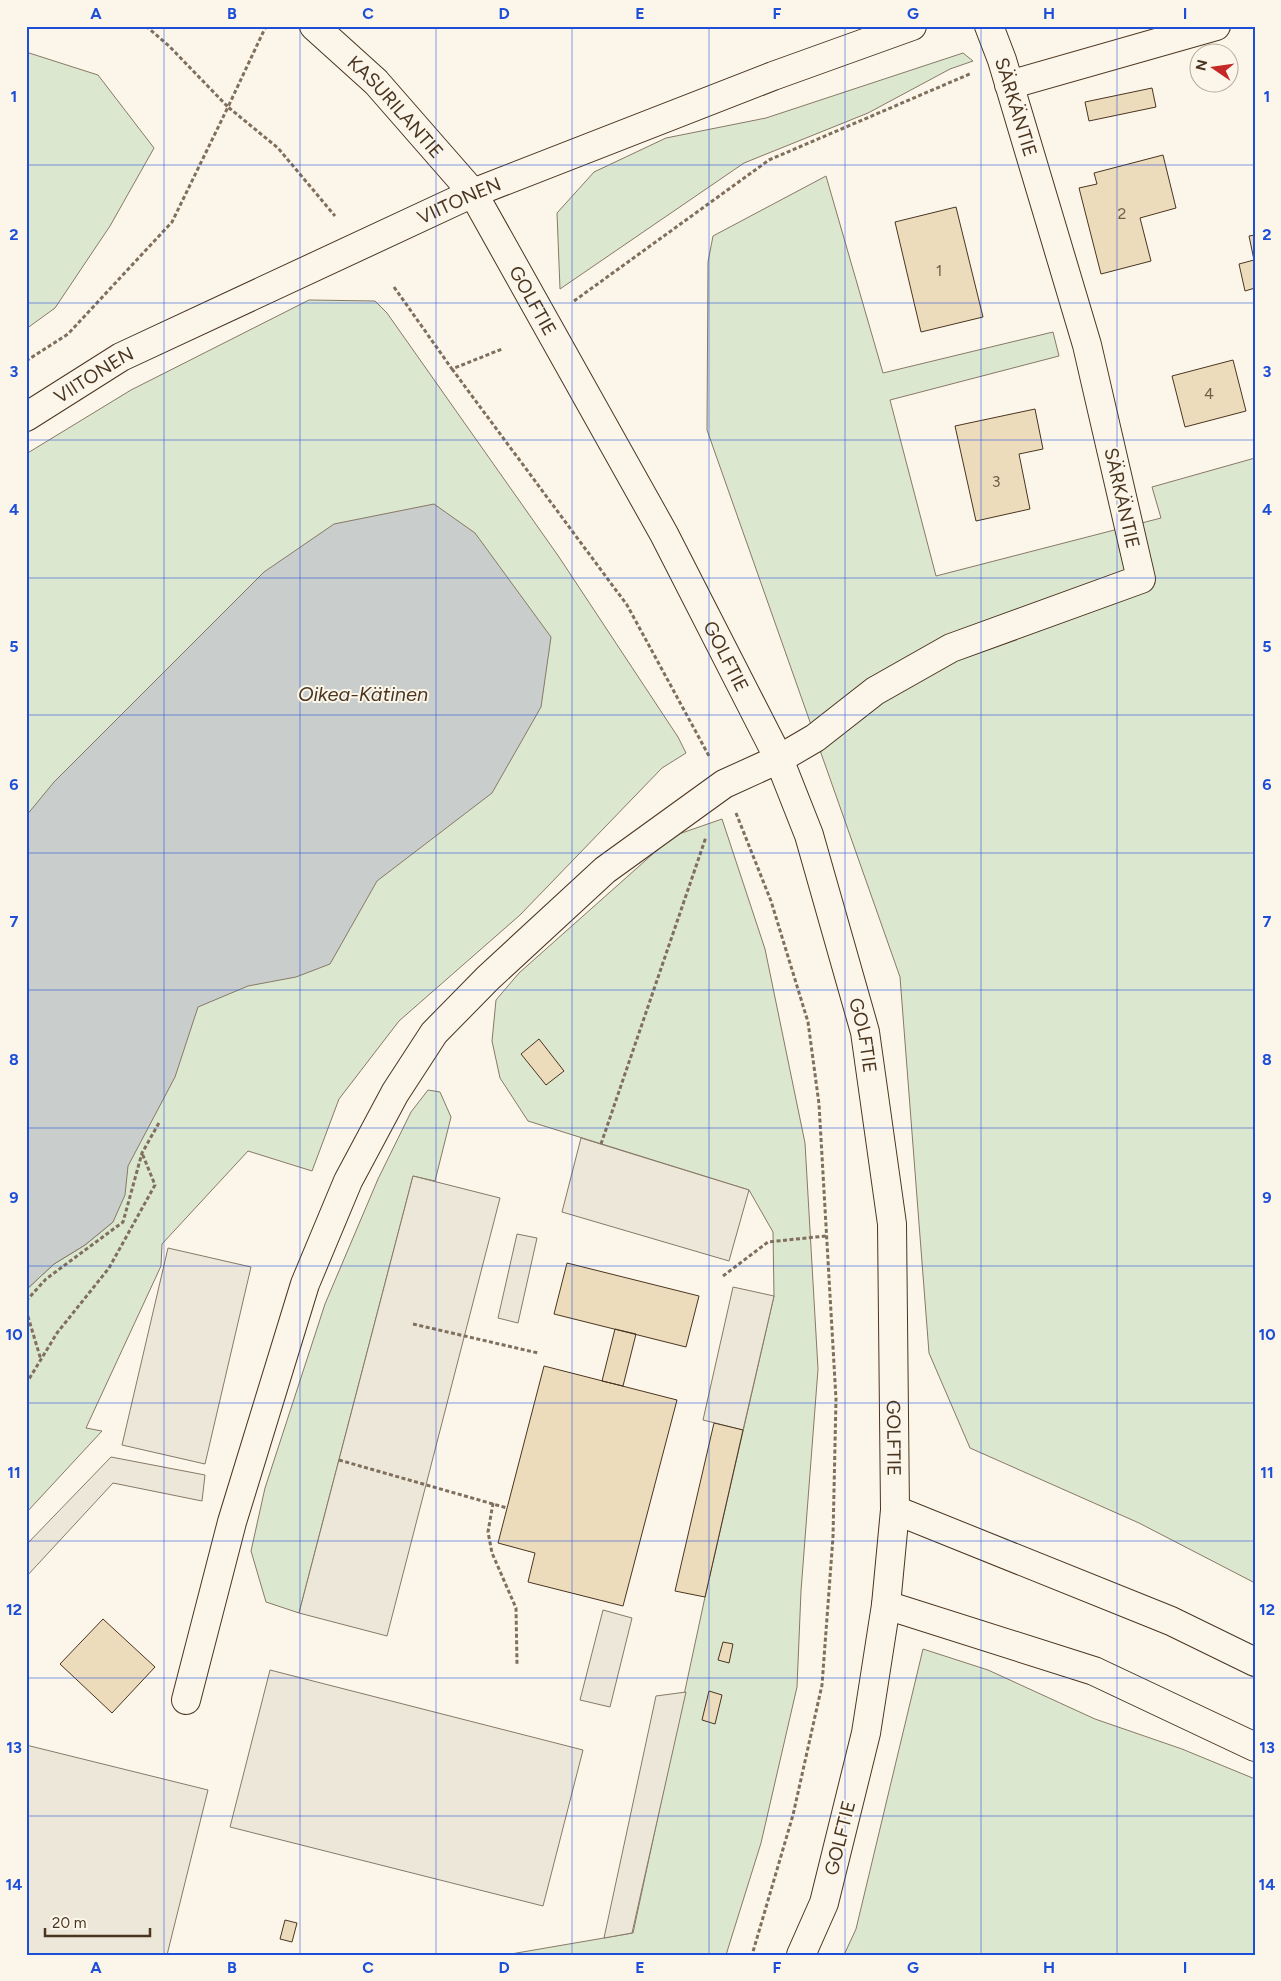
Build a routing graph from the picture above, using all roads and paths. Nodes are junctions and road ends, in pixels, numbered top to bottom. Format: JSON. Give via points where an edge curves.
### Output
{"nodes":[{"id":1,"x":146,"y":26,"type":"edge"},
{"id":2,"x":266,"y":26,"type":"edge"},
{"id":3,"x":314,"y":26,"type":"edge"},
{"id":4,"x":912,"y":26,"type":"edge"},
{"id":5,"x":989,"y":26,"type":"edge"},
{"id":6,"x":1216,"y":26,"type":"edge"},
{"id":7,"x":1005,"y":72,"type":"junction"},
{"id":8,"x":228,"y":107,"type":"junction"},
{"id":9,"x":472,"y":193,"type":"junction"},
{"id":10,"x":335,"y":216,"type":"dead end"},
{"id":11,"x":394,"y":287,"type":"dead end"},
{"id":12,"x":574,"y":302,"type":"dead end"},
{"id":13,"x":502,"y":349,"type":"dead end"},
{"id":14,"x":26,"y":361,"type":"edge"},
{"id":15,"x":452,"y":369,"type":"junction"},
{"id":16,"x":26,"y":416,"type":"edge"},
{"id":17,"x":779,"y":759,"type":"junction"},
{"id":18,"x":724,"y":784,"type":"junction"},
{"id":19,"x":709,"y":830,"type":"dead end"},
{"id":20,"x":160,"y":1121,"type":"dead end"},
{"id":21,"x":601,"y":1144,"type":"dead end"},
{"id":22,"x":142,"y":1152,"type":"junction"},
{"id":23,"x":826,"y":1236,"type":"junction"},
{"id":24,"x":723,"y":1276,"type":"dead end"},
{"id":25,"x":26,"y":1301,"type":"edge"},
{"id":26,"x":26,"y":1310,"type":"edge"},
{"id":27,"x":413,"y":1324,"type":"dead end"},
{"id":28,"x":538,"y":1353,"type":"dead end"},
{"id":29,"x":41,"y":1360,"type":"junction"},
{"id":30,"x":26,"y":1384,"type":"edge"},
{"id":31,"x":339,"y":1460,"type":"dead end"},
{"id":32,"x":493,"y":1503,"type":"junction"},
{"id":33,"x":507,"y":1508,"type":"dead end"},
{"id":34,"x":895,"y":1510,"type":"junction"},
{"id":35,"x":886,"y":1605,"type":"junction"},
{"id":36,"x":1255,"y":1662,"type":"edge"},
{"id":37,"x":517,"y":1664,"type":"dead end"},
{"id":38,"x":186,"y":1700,"type":"dead end"},
{"id":39,"x":1255,"y":1747,"type":"edge"},
{"id":40,"x":752,"y":1955,"type":"edge"},
{"id":41,"x":801,"y":1955,"type":"edge"}],
"edges":[{"from":1,"to":8,"type":"path"},
{"from":2,"to":8,"type":"path"},
{"from":3,"to":9,"type":"main road","name":"KASURILANTIE","via":[[376,82]]},
{"from":4,"to":9,"type":"main road","name":"VIITONEN","via":[[773,76]]},
{"from":5,"to":7,"type":"main road","name":"SÄRKÄNTIE"},
{"from":6,"to":7,"type":"main road"},
{"from":7,"to":12,"type":"path","via":[[769,160]]},
{"from":7,"to":17,"type":"main road","name":"SÄRKÄNTIE","via":[[1087,345],[1141,579],[951,648],[875,691],[815,738]]},
{"from":8,"to":10,"type":"path","via":[[278,148]]},
{"from":8,"to":14,"type":"path","via":[[172,222],[68,334]]},
{"from":9,"to":16,"type":"main road","name":"VIITONEN","via":[[120,357]]},
{"from":9,"to":17,"type":"main road","name":"GOLFTIE","via":[[664,534]]},
{"from":11,"to":15,"type":"path"},
{"from":13,"to":15,"type":"path"},
{"from":15,"to":18,"type":"path","via":[[627,605]]},
{"from":17,"to":18,"type":"main road"},
{"from":17,"to":34,"type":"main road","name":"GOLFTIE","via":[[809,835],[865,1032],[892,1224]]},
{"from":18,"to":23,"type":"path","via":[[771,901],[808,1022],[819,1104]]},
{"from":18,"to":38,"type":"main road","via":[[605,870],[488,978],[434,1033],[395,1093],[348,1181],[304,1284],[232,1522]]},
{"from":19,"to":21,"type":"path"},
{"from":20,"to":22,"type":"path"},
{"from":22,"to":25,"type":"path","via":[[122,1222],[46,1279]]},
{"from":22,"to":29,"type":"path","via":[[155,1185],[109,1268],[57,1333]]},
{"from":23,"to":24,"type":"path","via":[[768,1242]]},
{"from":23,"to":40,"type":"path","via":[[836,1399],[833,1537],[822,1685],[793,1815]]},
{"from":26,"to":29,"type":"path"},
{"from":27,"to":28,"type":"path"},
{"from":29,"to":30,"type":"path"},
{"from":31,"to":32,"type":"path"},
{"from":32,"to":33,"type":"path"},
{"from":32,"to":37,"type":"path","via":[[488,1532],[492,1553],[516,1608]]},
{"from":34,"to":35,"type":"main road","name":"GOLFTIE"},
{"from":34,"to":36,"type":"main road","via":[[1171,1621]]},
{"from":35,"to":39,"type":"main road","via":[[1094,1671]]},
{"from":35,"to":41,"type":"main road","name":"GOLFTIE","via":[[866,1734],[824,1903]]}]}
